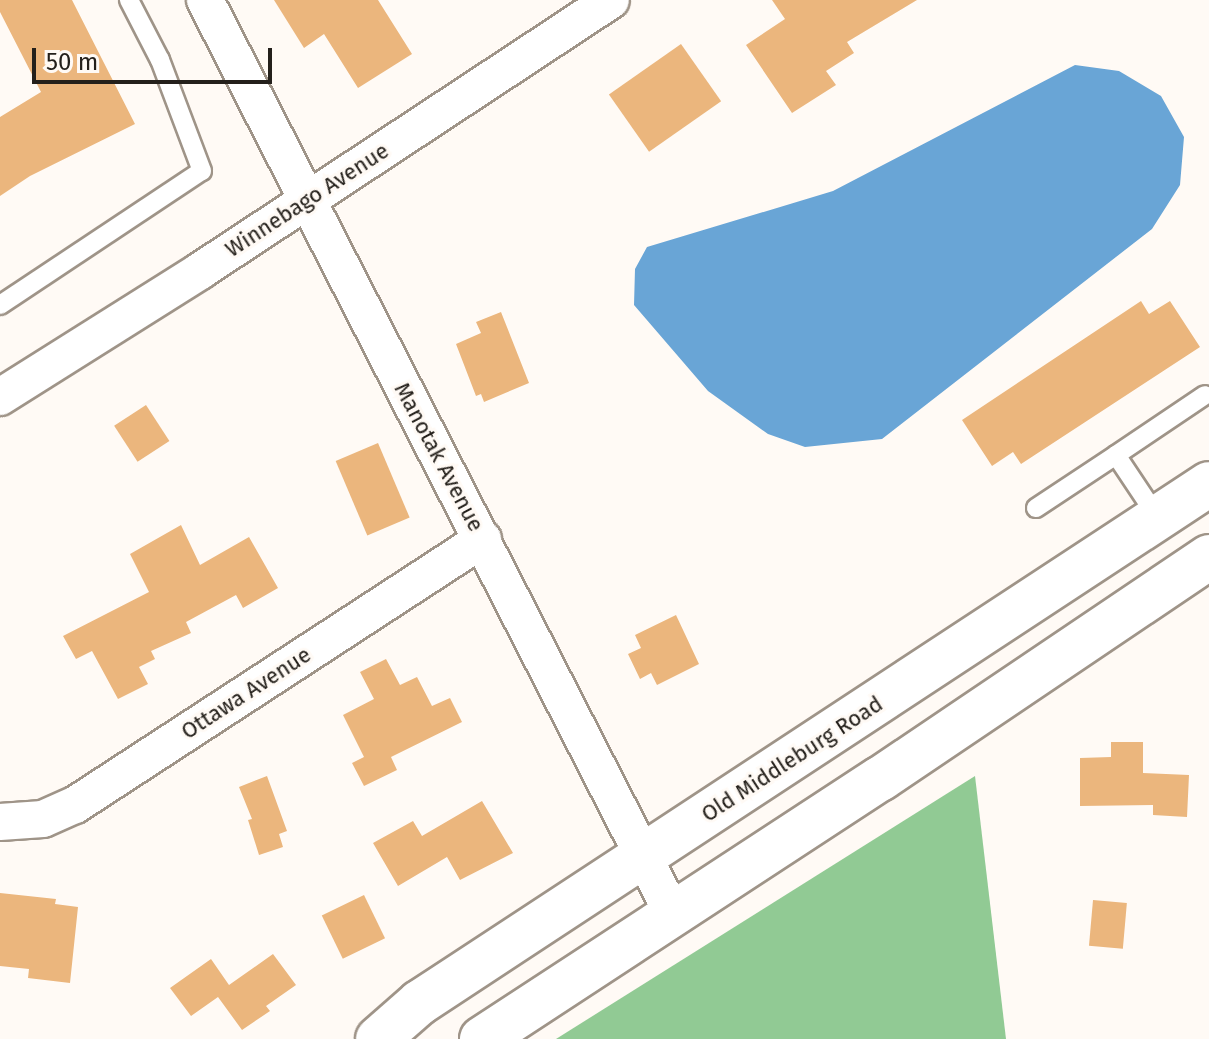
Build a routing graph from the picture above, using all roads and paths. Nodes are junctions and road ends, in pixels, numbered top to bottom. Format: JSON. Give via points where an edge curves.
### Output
{"nodes":[{"id":1,"x":129,"y":0,"type":"edge"},
{"id":2,"x":205,"y":0,"type":"edge"},
{"id":3,"x":611,"y":0,"type":"edge"},
{"id":4,"x":307,"y":200,"type":"junction"},
{"id":5,"x":0,"y":305,"type":"edge"},
{"id":6,"x":1205,"y":395,"type":"dead end"},
{"id":7,"x":0,"y":397,"type":"edge"},
{"id":8,"x":1116,"y":455,"type":"junction"},
{"id":9,"x":1208,"y":485,"type":"edge"},
{"id":10,"x":1036,"y":508,"type":"dead end"},
{"id":11,"x":1158,"y":518,"type":"junction"},
{"id":12,"x":483,"y":539,"type":"junction"},
{"id":13,"x":1209,"y":557,"type":"edge"},
{"id":14,"x":0,"y":822,"type":"edge"},
{"id":15,"x":642,"y":857,"type":"junction"},
{"id":16,"x":673,"y":914,"type":"junction"},
{"id":17,"x":378,"y":1039,"type":"edge"},
{"id":18,"x":482,"y":1039,"type":"edge"}],
"edges":[{"from":1,"to":5,"type":"lane","via":[[160,60],[202,171]]},
{"from":2,"to":4,"type":"street","name":"Manotak Avenue"},
{"from":3,"to":4,"type":"street","name":"Winnebago Avenue"},
{"from":4,"to":7,"type":"street","name":"Winnebago Avenue"},
{"from":4,"to":12,"type":"street","name":"Manotak Avenue"},
{"from":6,"to":8,"type":"lane"},
{"from":8,"to":10,"type":"lane"},
{"from":8,"to":11,"type":"lane"},
{"from":9,"to":11,"type":"main road","name":"Old Middleburg Road"},
{"from":11,"to":15,"type":"main road","name":"Old Middleburg Road"},
{"from":12,"to":14,"type":"street","name":"Ottawa Avenue","via":[[75,805],[43,819]]},
{"from":12,"to":15,"type":"street","name":"Manotak Avenue"},
{"from":13,"to":16,"type":"main road"},
{"from":15,"to":16,"type":"street","name":"Manotak Avenue"},
{"from":15,"to":17,"type":"main road","name":"Old Middleburg Road","via":[[419,1003]]},
{"from":16,"to":18,"type":"main road"}]}
